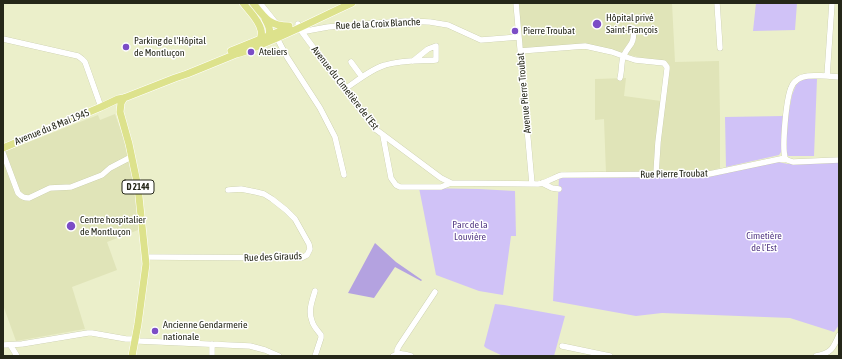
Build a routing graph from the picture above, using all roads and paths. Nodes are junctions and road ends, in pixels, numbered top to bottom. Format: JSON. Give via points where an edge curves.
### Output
{"nodes":[{"id":1,"x":243,"y":3,"type":"edge"},
{"id":2,"x":253,"y":3,"type":"edge"},
{"id":3,"x":260,"y":3,"type":"edge"},
{"id":4,"x":352,"y":3,"type":"edge"},
{"id":5,"x":516,"y":3,"type":"edge"},
{"id":6,"x":717,"y":3,"type":"edge"},
{"id":7,"x":832,"y":3,"type":"edge"},
{"id":8,"x":256,"y":19,"type":"junction"},
{"id":9,"x":300,"y":26,"type":"junction"},
{"id":10,"x":633,"y":28,"type":"dead end"},
{"id":11,"x":274,"y":33,"type":"junction"},
{"id":12,"x":519,"y":37,"type":"junction"},
{"id":13,"x":3,"y":39,"type":"edge"},
{"id":14,"x":260,"y":40,"type":"junction"},
{"id":15,"x":720,"y":48,"type":"dead end"},
{"id":16,"x":520,"y":51,"type":"junction"},
{"id":17,"x":623,"y":56,"type":"junction"},
{"id":18,"x":413,"y":61,"type":"dead end"},
{"id":19,"x":351,"y":62,"type":"dead end"},
{"id":20,"x":827,"y":76,"type":"junction"},
{"id":21,"x":362,"y":77,"type":"junction"},
{"id":22,"x":839,"y":77,"type":"edge"},
{"id":23,"x":175,"y":78,"type":"junction"},
{"id":24,"x":620,"y":78,"type":"dead end"},
{"id":25,"x":345,"y":89,"type":"junction"},
{"id":26,"x":121,"y":100,"type":"junction"},
{"id":27,"x":110,"y":105,"type":"junction"},
{"id":28,"x":101,"y":108,"type":"junction"},
{"id":29,"x":120,"y":112,"type":"junction"},
{"id":30,"x":383,"y":136,"type":"junction"},
{"id":31,"x":3,"y":148,"type":"edge"},
{"id":32,"x":3,"y":153,"type":"edge"},
{"id":33,"x":131,"y":157,"type":"junction"},
{"id":34,"x":785,"y":158,"type":"junction"},
{"id":35,"x":839,"y":160,"type":"edge"},
{"id":36,"x":656,"y":174,"type":"junction"},
{"id":37,"x":344,"y":175,"type":"dead end"},
{"id":38,"x":451,"y":183,"type":"junction"},
{"id":39,"x":532,"y":184,"type":"junction"},
{"id":40,"x":542,"y":184,"type":"junction"},
{"id":41,"x":559,"y":189,"type":"dead end"},
{"id":42,"x":228,"y":190,"type":"dead end"},
{"id":43,"x":145,"y":260,"type":"junction"},
{"id":44,"x":315,"y":291,"type":"dead end"},
{"id":45,"x":435,"y":292,"type":"dead end"},
{"id":46,"x":839,"y":336,"type":"edge"},
{"id":47,"x":135,"y":339,"type":"junction"},
{"id":48,"x":22,"y":344,"type":"junction"},
{"id":49,"x":212,"y":344,"type":"junction"},
{"id":50,"x":3,"y":345,"type":"edge"},
{"id":51,"x":11,"y":346,"type":"junction"},
{"id":52,"x":562,"y":346,"type":"dead end"},
{"id":53,"x":16,"y":355,"type":"edge"},
{"id":54,"x":395,"y":355,"type":"edge"},
{"id":55,"x":132,"y":356,"type":"edge"},
{"id":56,"x":212,"y":356,"type":"edge"},
{"id":57,"x":278,"y":356,"type":"edge"},
{"id":58,"x":315,"y":356,"type":"edge"},
{"id":59,"x":411,"y":356,"type":"edge"},
{"id":60,"x":610,"y":356,"type":"edge"},
{"id":61,"x":816,"y":356,"type":"edge"}],
"edges":[{"from":1,"to":8,"type":"main road"},
{"from":2,"to":11,"type":"main road"},
{"from":3,"to":11,"type":"street"},
{"from":4,"to":9,"type":"main road","name":"Avenue du 8 Mai 1945"},
{"from":5,"to":12,"type":"street","name":"Avenue Pierre Troubat"},
{"from":6,"to":15,"type":"street"},
{"from":7,"to":20,"type":"street"},
{"from":8,"to":11,"type":"main road"},
{"from":8,"to":14,"type":"main road","via":[[261,29]]},
{"from":9,"to":11,"type":"main road"},
{"from":9,"to":11,"type":"main road","name":"Avenue du 8 Mai 1945"},
{"from":9,"to":12,"type":"street","name":"Rue de la Croix Blanche","via":[[424,22],[448,25],[481,40]]},
{"from":9,"to":25,"type":"street","name":"Avenue du Cimetière de l'Est"},
{"from":10,"to":17,"type":"street","via":[[632,42]]},
{"from":11,"to":14,"type":"main road","name":"Avenue du 8 Mai 1945"},
{"from":11,"to":23,"type":"main road","name":"Avenue du 8 Mai 1945","via":[[242,52]]},
{"from":11,"to":37,"type":"street","via":[[335,137]]},
{"from":12,"to":16,"type":"street","name":"Avenue Pierre Troubat"},
{"from":13,"to":28,"type":"street","via":[[78,56],[85,62]]},
{"from":14,"to":23,"type":"main road","name":"Avenue du 8 Mai 1945"},
{"from":16,"to":17,"type":"street","via":[[585,46]]},
{"from":16,"to":39,"type":"street","name":"Avenue Pierre Troubat"},
{"from":17,"to":24,"type":"street"},
{"from":17,"to":36,"type":"street","via":[[664,63],[667,67]]},
{"from":18,"to":21,"type":"street","via":[[384,65]]},
{"from":19,"to":21,"type":"street"},
{"from":20,"to":22,"type":"street"},
{"from":20,"to":34,"type":"street","via":[[801,77],[791,88],[784,141]]},
{"from":21,"to":25,"type":"street"},
{"from":23,"to":26,"type":"main road","name":"Avenue du 8 Mai 1945"},
{"from":25,"to":30,"type":"street","name":"Avenue du Cimetière de l'Est"},
{"from":26,"to":27,"type":"main road","name":"Avenue du 8 Mai 1945"},
{"from":26,"to":28,"type":"main road","name":"Avenue du 8 Mai 1945"},
{"from":26,"to":29,"type":"main road","number":"D 2144"},
{"from":27,"to":28,"type":"main road","name":"Avenue du 8 Mai 1945"},
{"from":27,"to":29,"type":"main road"},
{"from":28,"to":31,"type":"main road","name":"Avenue du 8 Mai 1945"},
{"from":29,"to":33,"type":"main road","number":"D 2144"},
{"from":30,"to":38,"type":"street","name":"Avenue du Cimetière de l'Est"},
{"from":30,"to":38,"type":"street","via":[[391,178],[396,185],[440,188]]},
{"from":32,"to":33,"type":"street","via":[[18,193],[26,198],[50,188],[71,187],[90,180]]},
{"from":33,"to":43,"type":"main road","number":"D 2144","via":[[138,188]]},
{"from":34,"to":35,"type":"street","name":"Rue Pierre Troubat","via":[[793,162]]},
{"from":34,"to":36,"type":"street","name":"Rue Pierre Troubat","via":[[708,174]]},
{"from":36,"to":40,"type":"street","name":"Rue Pierre Troubat","via":[[562,175]]},
{"from":38,"to":39,"type":"street","name":"Avenue du Cimetière de l'Est"},
{"from":39,"to":40,"type":"street","name":"Rue Pierre Troubat"},
{"from":40,"to":41,"type":"street"},
{"from":42,"to":43,"type":"street","name":"Rue des Girauds","via":[[241,189],[264,194],[286,210],[295,219],[309,244],[310,250],[307,255],[302,258]]},
{"from":43,"to":47,"type":"main road","number":"D 2144"},
{"from":44,"to":58,"type":"street","via":[[311,316],[312,322],[322,335]]},
{"from":45,"to":54,"type":"street"},
{"from":46,"to":61,"type":"street","via":[[830,352]]},
{"from":47,"to":48,"type":"street","via":[[88,333]]},
{"from":47,"to":49,"type":"street"},
{"from":47,"to":55,"type":"main road","number":"D 2144"},
{"from":48,"to":51,"type":"street"},
{"from":48,"to":53,"type":"street"},
{"from":49,"to":56,"type":"street"},
{"from":49,"to":57,"type":"street","via":[[250,346]]},
{"from":50,"to":51,"type":"street"},
{"from":51,"to":53,"type":"street"},
{"from":52,"to":60,"type":"street"},
{"from":54,"to":59,"type":"street","via":[[402,353]]}]}
